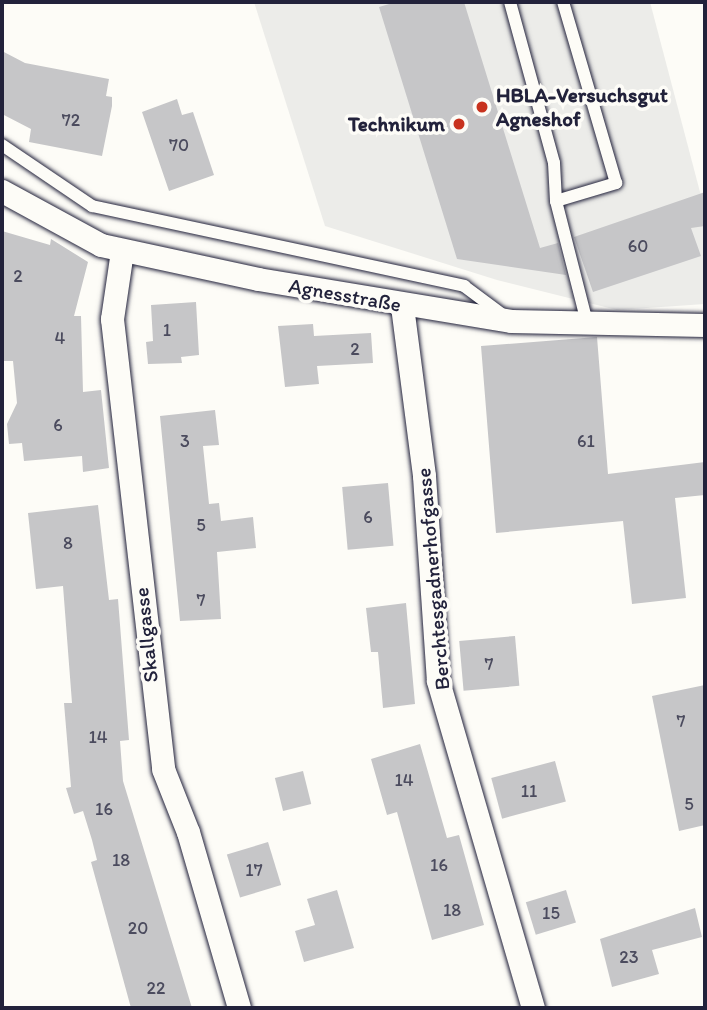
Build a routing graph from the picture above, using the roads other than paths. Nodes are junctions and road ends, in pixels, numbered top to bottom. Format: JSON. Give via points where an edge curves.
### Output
{"nodes":[{"id":1,"x":511,"y":2,"type":"edge"},
{"id":2,"x":563,"y":2,"type":"edge"},
{"id":3,"x":2,"y":145,"type":"edge"},
{"id":4,"x":2,"y":191,"type":"edge"},
{"id":5,"x":556,"y":201,"type":"junction"},
{"id":6,"x":122,"y":251,"type":"junction"},
{"id":7,"x":402,"y":306,"type":"junction"},
{"id":8,"x":511,"y":321,"type":"junction"},
{"id":9,"x":587,"y":323,"type":"junction"},
{"id":10,"x":705,"y":325,"type":"edge"},
{"id":11,"x":239,"y":1008,"type":"edge"},
{"id":12,"x":533,"y":1008,"type":"edge"}],
"edges":[{"from":1,"to":5,"type":"lane","via":[[554,163]]},
{"from":2,"to":5,"type":"lane","via":[[616,183]]},
{"from":3,"to":8,"type":"lane","via":[[92,206],[464,286]]},
{"from":4,"to":6,"type":"street","name":"Agnesstraße","via":[[82,235]]},
{"from":5,"to":9,"type":"lane"},
{"from":6,"to":7,"type":"street","name":"Agnesstraße"},
{"from":6,"to":11,"type":"street","name":"Skallgasse","via":[[111,319],[163,769],[188,832]]},
{"from":7,"to":8,"type":"street","name":"Agnesstraße"},
{"from":7,"to":12,"type":"street","name":"Berchtesgadnerhofgasse","via":[[424,476],[438,681]]},
{"from":8,"to":9,"type":"street","name":"Agnesstraße"},
{"from":9,"to":10,"type":"street","name":"Agnesstraße"}]}
